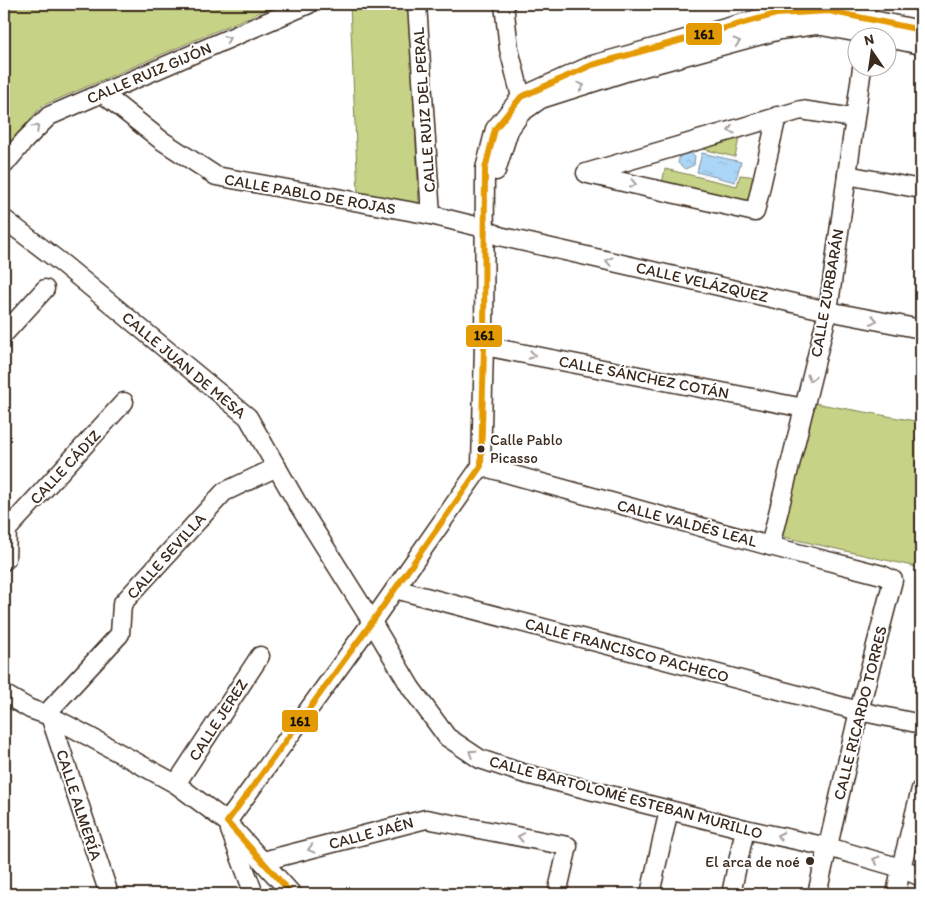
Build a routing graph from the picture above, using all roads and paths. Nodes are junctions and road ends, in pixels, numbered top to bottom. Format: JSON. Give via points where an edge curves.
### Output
{"nodes":[{"id":1,"x":309,"y":4,"type":"edge"},
{"id":2,"x":417,"y":4,"type":"edge"},
{"id":3,"x":504,"y":4,"type":"edge"},
{"id":4,"x":776,"y":9,"type":"edge"},
{"id":5,"x":859,"y":11,"type":"edge"},
{"id":6,"x":865,"y":28,"type":"edge"},
{"id":7,"x":921,"y":30,"type":"edge"},
{"id":8,"x":848,"y":31,"type":"edge"},
{"id":9,"x":898,"y":40,"type":"edge"},
{"id":10,"x":921,"y":45,"type":"edge"},
{"id":11,"x":860,"y":78,"type":"edge"},
{"id":12,"x":102,"y":93,"type":"junction"},
{"id":13,"x":522,"y":97,"type":"junction"},
{"id":14,"x":777,"y":116,"type":"junction"},
{"id":15,"x":854,"y":118,"type":"junction"},
{"id":16,"x":4,"y":164,"type":"edge"},
{"id":17,"x":847,"y":175,"type":"junction"},
{"id":18,"x":921,"y":189,"type":"edge"},
{"id":19,"x":432,"y":215,"type":"junction"},
{"id":20,"x":4,"y":219,"type":"edge"},
{"id":21,"x":484,"y":228,"type":"junction"},
{"id":22,"x":45,"y":289,"type":"dead end"},
{"id":23,"x":828,"y":311,"type":"junction"},
{"id":24,"x":921,"y":329,"type":"edge"},
{"id":25,"x":4,"y":334,"type":"edge"},
{"id":26,"x":484,"y":346,"type":"junction"},
{"id":27,"x":124,"y":402,"type":"dead end"},
{"id":28,"x":804,"y":408,"type":"junction"},
{"id":29,"x":481,"y":466,"type":"junction"},
{"id":30,"x":276,"y":467,"type":"junction"},
{"id":31,"x":770,"y":546,"type":"junction"},
{"id":32,"x":4,"y":561,"type":"edge"},
{"id":33,"x":893,"y":580,"type":"joint"},
{"id":34,"x":395,"y":589,"type":"junction"},
{"id":35,"x":372,"y":622,"type":"junction"},
{"id":36,"x":260,"y":656,"type":"dead end"},
{"id":37,"x":4,"y":694,"type":"edge"},
{"id":38,"x":859,"y":711,"type":"junction"},
{"id":39,"x":48,"y":715,"type":"junction"},
{"id":40,"x":921,"y":724,"type":"edge"},
{"id":41,"x":176,"y":784,"type":"junction"},
{"id":42,"x":921,"y":789,"type":"edge"},
{"id":43,"x":669,"y":810,"type":"junction"},
{"id":44,"x":227,"y":822,"type":"junction"},
{"id":45,"x":745,"y":829,"type":"junction"},
{"id":46,"x":828,"y":847,"type":"junction"},
{"id":47,"x":263,"y":861,"type":"junction"},
{"id":48,"x":901,"y":868,"type":"junction"},
{"id":49,"x":921,"y":877,"type":"edge"},
{"id":50,"x":109,"y":894,"type":"edge"},
{"id":51,"x":254,"y":894,"type":"edge"},
{"id":52,"x":292,"y":894,"type":"edge"},
{"id":53,"x":557,"y":894,"type":"edge"},
{"id":54,"x":650,"y":894,"type":"edge"},
{"id":55,"x":731,"y":894,"type":"edge"},
{"id":56,"x":817,"y":894,"type":"edge"},
{"id":57,"x":896,"y":894,"type":"edge"}],
"edges":[{"from":12,"to":1,"type":"street","name":"CALLE RUIZ GIJÓN","one_way":true},
{"from":2,"to":19,"type":"street","name":"CALLE RUIZ DEL PERAL"},
{"from":3,"to":13,"type":"street","via":[[509,49]]},
{"from":4,"to":5,"type":"street"},
{"from":4,"to":13,"type":"street","via":[[592,65]]},
{"from":5,"to":6,"type":"street"},
{"from":5,"to":7,"type":"street"},
{"from":21,"to":8,"type":"street","one_way":true,"via":[[509,130],[520,113],[541,99],[780,30],[816,25]]},
{"from":9,"to":10,"type":"street"},
{"from":11,"to":15,"type":"street","name":"CALLE ZURBARÁN"},
{"from":16,"to":12,"type":"street","name":"CALLE RUIZ GIJÓN","one_way":true,"via":[[49,116]]},
{"from":12,"to":19,"type":"street","name":"CALLE PABLO DE ROJAS","via":[[161,140],[216,176]]},
{"from":13,"to":21,"type":"street","via":[[495,129],[485,169]]},
{"from":14,"to":14,"type":"street","one_way":true,"via":[[672,148],[586,173],[755,212]]},
{"from":14,"to":15,"type":"street","via":[[801,110]]},
{"from":15,"to":17,"type":"street","name":"CALLE ZURBARÁN"},
{"from":17,"to":18,"type":"street"},
{"from":17,"to":23,"type":"street","name":"CALLE ZURBARÁN"},
{"from":19,"to":21,"type":"street","name":"CALLE PABLO DE ROJAS"},
{"from":20,"to":30,"type":"street","name":"CALLE JUAN DE MESA","via":[[248,417]]},
{"from":23,"to":21,"type":"street","name":"CALLE VELÁZQUEZ","one_way":true,"via":[[499,236]]},
{"from":21,"to":26,"type":"street"},
{"from":22,"to":25,"type":"street"},
{"from":23,"to":24,"type":"street","name":"CALLE VELÁZQUEZ","one_way":true},
{"from":23,"to":28,"type":"street","name":"CALLE ZURBARÁN","one_way":true},
{"from":26,"to":28,"type":"street","name":"CALLE SÁNCHEZ COTÁN","one_way":true},
{"from":26,"to":29,"type":"street"},
{"from":27,"to":32,"type":"street","name":"CALLE CÁDIZ","via":[[7,530]]},
{"from":28,"to":31,"type":"street","name":"CALLE ZURBARÁN"},
{"from":29,"to":31,"type":"street","name":"CALLE VALDÉS LEAL"},
{"from":29,"to":34,"type":"street"},
{"from":30,"to":35,"type":"street","name":"CALLE JUAN DE MESA"},
{"from":30,"to":39,"type":"street","name":"CALLE SEVILLA","via":[[224,492],[122,604],[120,634]]},
{"from":31,"to":33,"type":"street","name":"CALLE VALDÉS LEAL"},
{"from":33,"to":38,"type":"street","name":"CALLE RICARDO TORRES"},
{"from":34,"to":35,"type":"street"},
{"from":34,"to":38,"type":"street","name":"CALLE FRANCISCO PACHECO"},
{"from":43,"to":35,"type":"street","name":"CALLE BARTOLOMÉ ESTEBAN MURILLO","one_way":true,"via":[[522,773],[480,759],[447,738],[411,688]]},
{"from":35,"to":44,"type":"street"},
{"from":36,"to":41,"type":"street","name":"CALLE JEREZ"},
{"from":37,"to":39,"type":"street"},
{"from":38,"to":40,"type":"street","name":"CALLE FRANCISCO PACHECO"},
{"from":38,"to":46,"type":"street","name":"CALLE RICARDO TORRES"},
{"from":39,"to":41,"type":"street"},
{"from":39,"to":50,"type":"street","name":"CALLE ALMERÍA"},
{"from":41,"to":44,"type":"street"},
{"from":42,"to":48,"type":"street"},
{"from":43,"to":45,"type":"street","name":"CALLE BARTOLOMÉ ESTEBAN MURILLO"},
{"from":43,"to":54,"type":"street"},
{"from":44,"to":47,"type":"street"},
{"from":44,"to":51,"type":"street"},
{"from":46,"to":45,"type":"street","name":"CALLE BARTOLOMÉ ESTEBAN MURILLO","one_way":true},
{"from":45,"to":55,"type":"street"},
{"from":48,"to":46,"type":"street","name":"CALLE BARTOLOMÉ ESTEBAN MURILLO","one_way":true},
{"from":46,"to":56,"type":"street","name":"CALLE RICARDO TORRES"},
{"from":47,"to":52,"type":"street"},
{"from":53,"to":47,"type":"street","name":"CALLE JAÉN","one_way":true,"via":[[568,846],[426,819]]},
{"from":48,"to":49,"type":"street","name":"CALLE BARTOLOMÉ ESTEBAN MURILLO"},
{"from":48,"to":57,"type":"street"}]}
